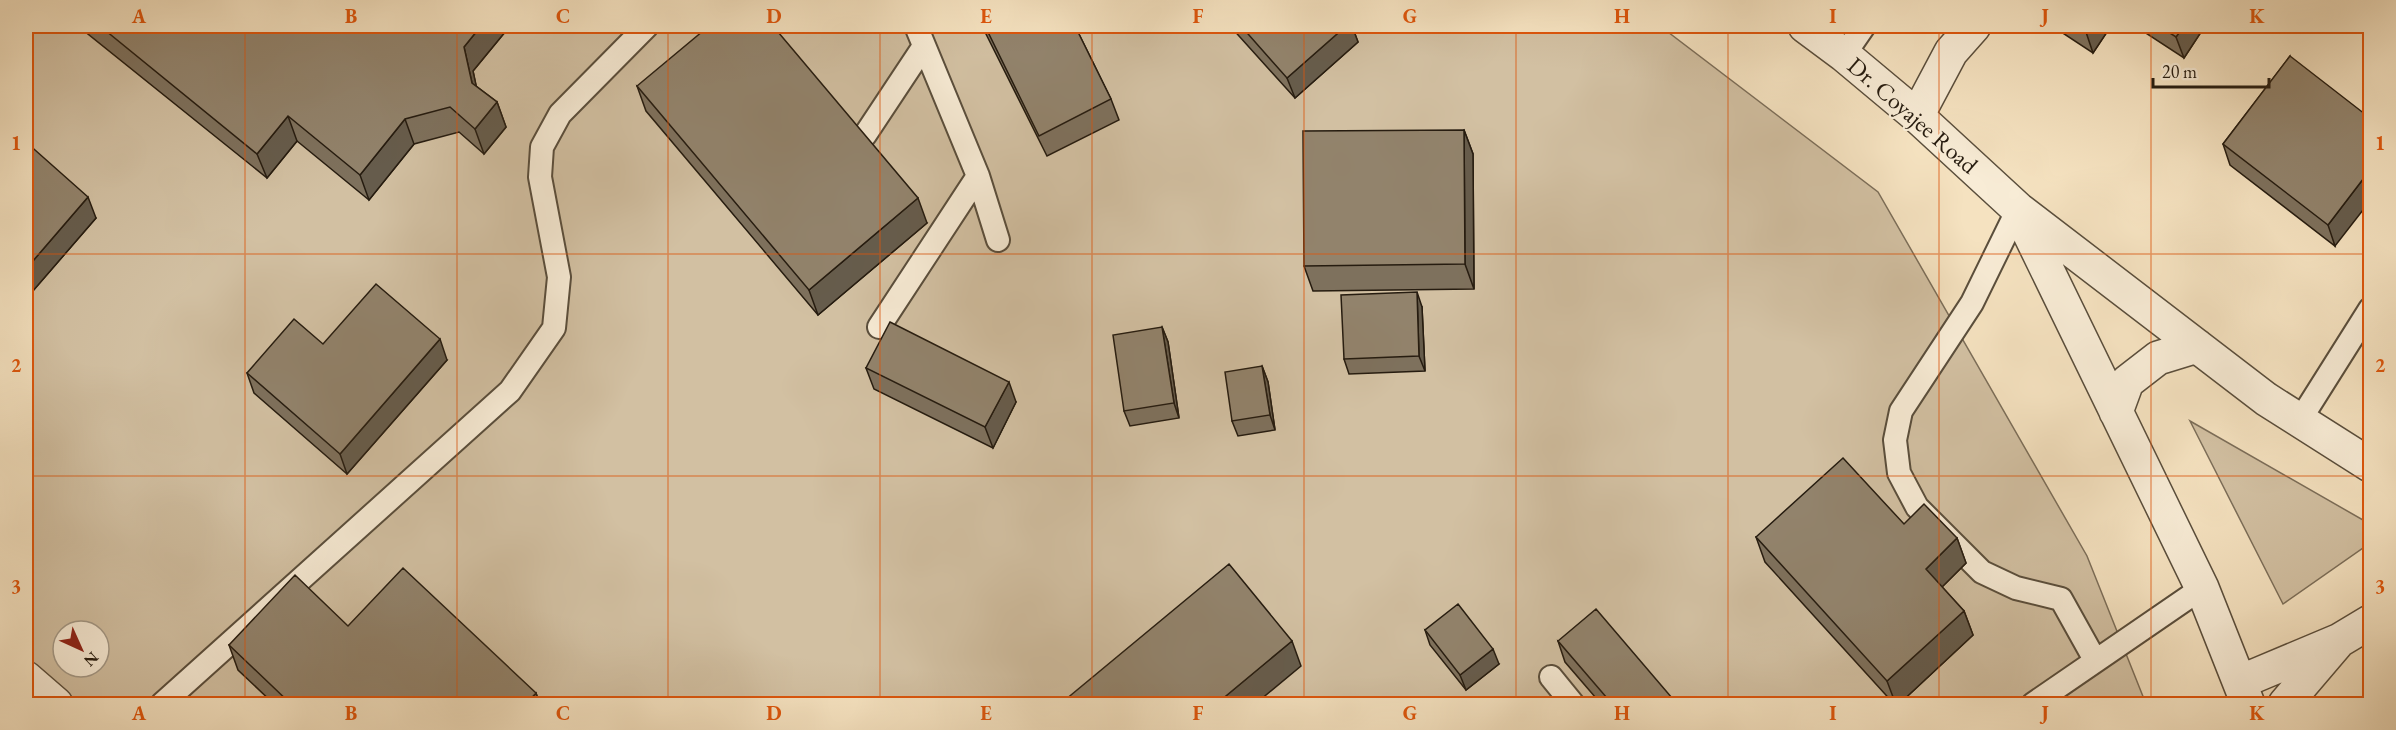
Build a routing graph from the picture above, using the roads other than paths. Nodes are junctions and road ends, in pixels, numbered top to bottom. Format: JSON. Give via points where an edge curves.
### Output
{"nodes":[{"id":1,"x":647,"y":26,"type":"edge"},
{"id":2,"x":1805,"y":26,"type":"edge"},
{"id":3,"x":1864,"y":26,"type":"edge"},
{"id":4,"x":1974,"y":26,"type":"edge"},
{"id":5,"x":920,"y":36,"type":"edge"},
{"id":6,"x":1844,"y":55,"type":"junction"},
{"id":7,"x":1917,"y":116,"type":"junction"},
{"id":8,"x":864,"y":135,"type":"edge"},
{"id":9,"x":978,"y":176,"type":"junction"},
{"id":10,"x":2018,"y":209,"type":"junction"},
{"id":11,"x":998,"y":240,"type":"dead end"},
{"id":12,"x":2370,"y":309,"type":"edge"},
{"id":13,"x":879,"y":327,"type":"dead end"},
{"id":14,"x":2197,"y":346,"type":"junction"},
{"id":15,"x":2116,"y":412,"type":"junction"},
{"id":16,"x":2300,"y":420,"type":"junction"},
{"id":17,"x":2370,"y":465,"type":"edge"},
{"id":18,"x":2202,"y":588,"type":"junction"},
{"id":19,"x":2370,"y":622,"type":"edge"},
{"id":20,"x":2340,"y":640,"type":"junction"},
{"id":21,"x":2095,"y":660,"type":"junction"},
{"id":22,"x":1551,"y":677,"type":"dead end"},
{"id":23,"x":26,"y":678,"type":"edge"},
{"id":24,"x":2244,"y":693,"type":"edge"},
{"id":25,"x":56,"y":705,"type":"edge"},
{"id":26,"x":162,"y":705,"type":"edge"},
{"id":27,"x":1573,"y":705,"type":"edge"},
{"id":28,"x":2033,"y":705,"type":"edge"},
{"id":29,"x":2285,"y":705,"type":"edge"}],
"edges":[{"from":1,"to":26,"type":"lane","via":[[560,114],[542,147],[540,177],[559,277],[554,328],[510,391]]},
{"from":2,"to":6,"type":"street","name":"Dr. Coyajee Road"},
{"from":3,"to":6,"type":"lane"},
{"from":4,"to":7,"type":"street","via":[[1951,52]]},
{"from":5,"to":8,"type":"lane"},
{"from":5,"to":9,"type":"lane"},
{"from":6,"to":7,"type":"street","name":"Dr. Coyajee Road"},
{"from":7,"to":10,"type":"street","name":"Dr. Coyajee Road"},
{"from":9,"to":11,"type":"lane"},
{"from":9,"to":13,"type":"lane"},
{"from":10,"to":14,"type":"street","name":"Dr. Coyajee Road"},
{"from":10,"to":15,"type":"street"},
{"from":10,"to":21,"type":"lane","via":[[1972,303],[1901,411],[1895,440],[1899,473],[1917,507],[1982,572],[2016,588],[2061,599]]},
{"from":12,"to":16,"type":"lane"},
{"from":14,"to":15,"type":"street","via":[[2158,358],[2127,382]]},
{"from":14,"to":16,"type":"street","name":"Dr. Coyajee Road"},
{"from":15,"to":18,"type":"street"},
{"from":16,"to":17,"type":"street","name":"Dr. Coyajee Road"},
{"from":18,"to":21,"type":"lane"},
{"from":18,"to":24,"type":"street"},
{"from":19,"to":20,"type":"street"},
{"from":20,"to":24,"type":"street"},
{"from":20,"to":29,"type":"street"},
{"from":21,"to":28,"type":"lane"},
{"from":22,"to":27,"type":"lane"},
{"from":23,"to":25,"type":"street"}]}
